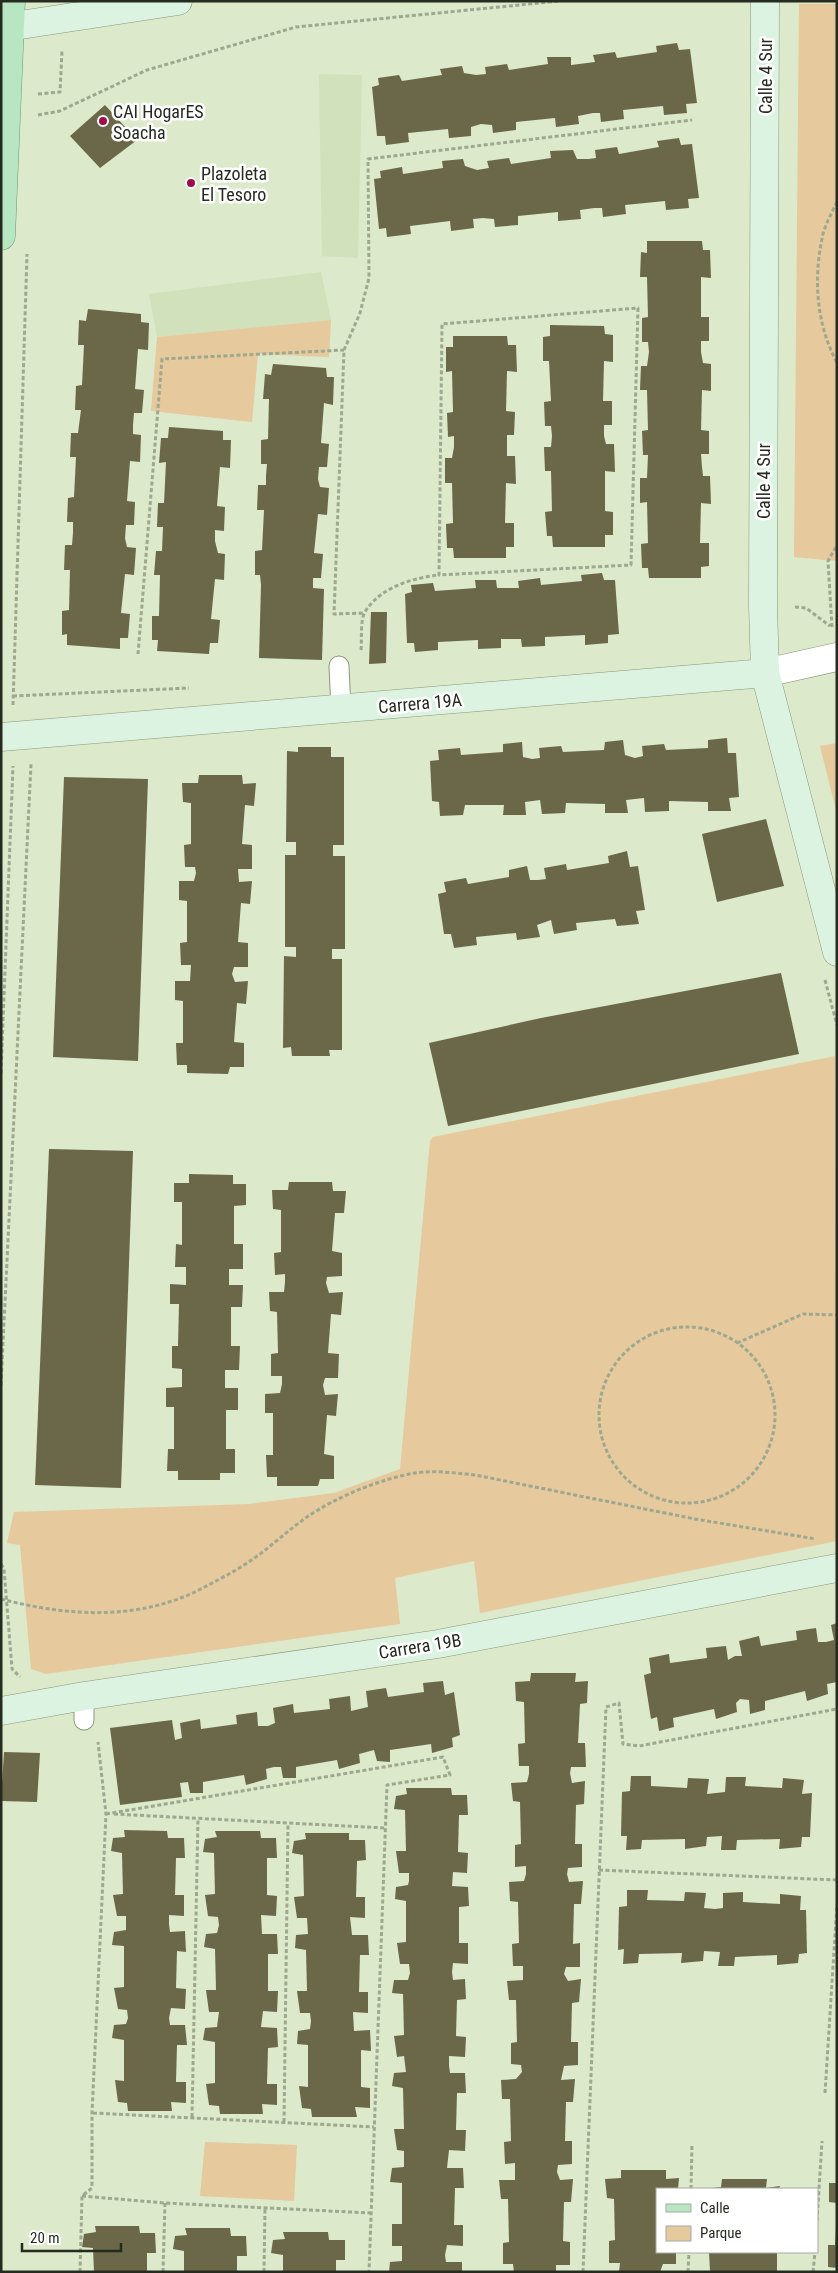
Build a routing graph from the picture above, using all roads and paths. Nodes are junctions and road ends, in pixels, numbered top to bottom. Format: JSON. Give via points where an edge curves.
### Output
{"nodes":[{"id":1,"x":178,"y":1,"type":"edge"},
{"id":2,"x":560,"y":1,"type":"edge"},
{"id":3,"x":765,"y":1,"type":"edge"},
{"id":4,"x":63,"y":18,"type":"junction"},
{"id":5,"x":8,"y":19,"type":"edge"},
{"id":6,"x":8,"y":99,"type":"junction"},
{"id":7,"x":32,"y":116,"type":"dead end"},
{"id":8,"x":692,"y":120,"type":"dead end"},
{"id":9,"x":837,"y":202,"type":"edge"},
{"id":10,"x":1,"y":236,"type":"edge"},
{"id":11,"x":28,"y":244,"type":"dead end"},
{"id":12,"x":344,"y":350,"type":"junction"},
{"id":13,"x":837,"y":363,"type":"edge"},
{"id":14,"x":837,"y":545,"type":"edge"},
{"id":15,"x":439,"y":575,"type":"junction"},
{"id":16,"x":763,"y":604,"type":"junction"},
{"id":17,"x":364,"y":613,"type":"junction"},
{"id":18,"x":835,"y":628,"type":"edge"},
{"id":19,"x":138,"y":654,"type":"dead end"},
{"id":20,"x":837,"y":657,"type":"edge"},
{"id":21,"x":339,"y":673,"type":"joint"},
{"id":22,"x":765,"y":673,"type":"junction"},
{"id":23,"x":191,"y":688,"type":"dead end"},
{"id":24,"x":13,"y":696,"type":"junction"},
{"id":25,"x":341,"y":710,"type":"junction"},
{"id":26,"x":8,"y":736,"type":"edge"},
{"id":27,"x":31,"y":761,"type":"dead end"},
{"id":28,"x":830,"y":961,"type":"edge"},
{"id":29,"x":837,"y":1025,"type":"edge"},
{"id":30,"x":1,"y":1073,"type":"edge"},
{"id":31,"x":837,"y":1315,"type":"edge"},
{"id":32,"x":737,"y":1343,"type":"junction"},
{"id":33,"x":1,"y":1385,"type":"edge"},
{"id":34,"x":825,"y":1540,"type":"dead end"},
{"id":35,"x":837,"y":1568,"type":"edge"},
{"id":36,"x":1,"y":1598,"type":"edge"},
{"id":37,"x":837,"y":1710,"type":"edge"},
{"id":38,"x":1,"y":1711,"type":"edge"},
{"id":39,"x":98,"y":1738,"type":"dead end"},
{"id":40,"x":106,"y":1814,"type":"junction"},
{"id":41,"x":198,"y":1818,"type":"junction"},
{"id":42,"x":288,"y":1823,"type":"junction"},
{"id":43,"x":385,"y":1828,"type":"junction"},
{"id":44,"x":599,"y":1870,"type":"junction"},
{"id":45,"x":837,"y":1880,"type":"edge"},
{"id":46,"x":837,"y":1904,"type":"edge"},
{"id":47,"x":825,"y":2094,"type":"dead end"},
{"id":48,"x":92,"y":2113,"type":"junction"},
{"id":49,"x":192,"y":2117,"type":"junction"},
{"id":50,"x":284,"y":2122,"type":"junction"},
{"id":51,"x":374,"y":2127,"type":"junction"},
{"id":52,"x":822,"y":2141,"type":"dead end"},
{"id":53,"x":692,"y":2144,"type":"dead end"},
{"id":54,"x":691,"y":2188,"type":"edge"},
{"id":55,"x":82,"y":2196,"type":"junction"},
{"id":56,"x":165,"y":2203,"type":"junction"},
{"id":57,"x":818,"y":2205,"type":"edge"},
{"id":58,"x":265,"y":2207,"type":"junction"},
{"id":59,"x":371,"y":2214,"type":"junction"},
{"id":60,"x":688,"y":2253,"type":"edge"},
{"id":61,"x":815,"y":2253,"type":"edge"},
{"id":62,"x":80,"y":2272,"type":"edge"},
{"id":63,"x":163,"y":2272,"type":"edge"},
{"id":64,"x":264,"y":2272,"type":"edge"},
{"id":65,"x":369,"y":2272,"type":"edge"},
{"id":66,"x":584,"y":2272,"type":"edge"},
{"id":67,"x":688,"y":2272,"type":"edge"},
{"id":68,"x":813,"y":2272,"type":"edge"}],
"edges":[{"from":1,"to":4,"type":"main road"},
{"from":2,"to":7,"type":"path","via":[[296,27],[147,70],[60,110]]},
{"from":3,"to":16,"type":"main road","name":"Calle 4 Sur"},
{"from":4,"to":5,"type":"main road"},
{"from":4,"to":6,"type":"path","via":[[60,92]]},
{"from":5,"to":6,"type":"main road"},
{"from":6,"to":10,"type":"main road"},
{"from":8,"to":12,"type":"path","via":[[368,159],[368,278],[360,313]]},
{"from":9,"to":13,"type":"path","via":[[824,233],[817,286],[825,340]]},
{"from":11,"to":24,"type":"path"},
{"from":12,"to":17,"type":"path","via":[[334,614]]},
{"from":12,"to":19,"type":"path","via":[[162,359]]},
{"from":14,"to":18,"type":"path","via":[[828,561]]},
{"from":15,"to":15,"type":"path","via":[[631,565],[638,308],[442,324]]},
{"from":15,"to":17,"type":"path","via":[[415,578],[382,594]]},
{"from":16,"to":18,"type":"path","via":[[806,608]]},
{"from":16,"to":22,"type":"main road","name":"Calle 4 Sur"},
{"from":17,"to":21,"type":"path","via":[[360,681]]},
{"from":20,"to":22,"type":"street","name":"Carrera 19A"},
{"from":21,"to":25,"type":"lane"},
{"from":22,"to":25,"type":"main road","name":"Carrera 19A"},
{"from":22,"to":28,"type":"main road","name":"Calle 4 Sur"},
{"from":23,"to":24,"type":"path"},
{"from":24,"to":26,"type":"path"},
{"from":25,"to":26,"type":"main road","name":"Carrera 19A"},
{"from":26,"to":30,"type":"path"},
{"from":27,"to":33,"type":"path"},
{"from":28,"to":29,"type":"path"},
{"from":31,"to":32,"type":"path","via":[[802,1314]]},
{"from":32,"to":32,"type":"path","via":[[752,1354],[768,1379],[776,1408],[774,1436],[763,1462],[744,1483],[719,1497],[692,1503],[664,1500],[638,1488],[617,1469],[604,1444],[599,1416],[603,1386],[618,1360],[640,1340],[668,1329],[699,1327],[728,1336]]},
{"from":34,"to":36,"type":"path","via":[[695,1519],[476,1476],[415,1473],[359,1490],[329,1504],[230,1573],[165,1603],[99,1614],[70,1612]]},
{"from":35,"to":38,"type":"main road","name":"Carrera 19B","via":[[84,1708]]},
{"from":37,"to":44,"type":"path","via":[[639,1746],[623,1744],[619,1703],[606,1707]]},
{"from":39,"to":40,"type":"path"},
{"from":40,"to":41,"type":"path"},
{"from":40,"to":43,"type":"path","via":[[443,1757],[450,1775],[387,1785]]},
{"from":40,"to":48,"type":"path"},
{"from":41,"to":42,"type":"path"},
{"from":41,"to":49,"type":"path"},
{"from":42,"to":43,"type":"path"},
{"from":42,"to":50,"type":"path"},
{"from":43,"to":51,"type":"path"},
{"from":44,"to":45,"type":"path"},
{"from":44,"to":66,"type":"path"},
{"from":46,"to":47,"type":"path"},
{"from":48,"to":49,"type":"path"},
{"from":48,"to":55,"type":"path","via":[[92,2188]]},
{"from":49,"to":50,"type":"path"},
{"from":50,"to":51,"type":"path"},
{"from":51,"to":59,"type":"path"},
{"from":52,"to":57,"type":"path"},
{"from":53,"to":54,"type":"path"},
{"from":55,"to":56,"type":"path"},
{"from":55,"to":62,"type":"path"},
{"from":56,"to":58,"type":"path"},
{"from":56,"to":63,"type":"path"},
{"from":58,"to":59,"type":"path"},
{"from":58,"to":64,"type":"path"},
{"from":59,"to":65,"type":"path"},
{"from":60,"to":67,"type":"path"},
{"from":61,"to":68,"type":"path"}]}
